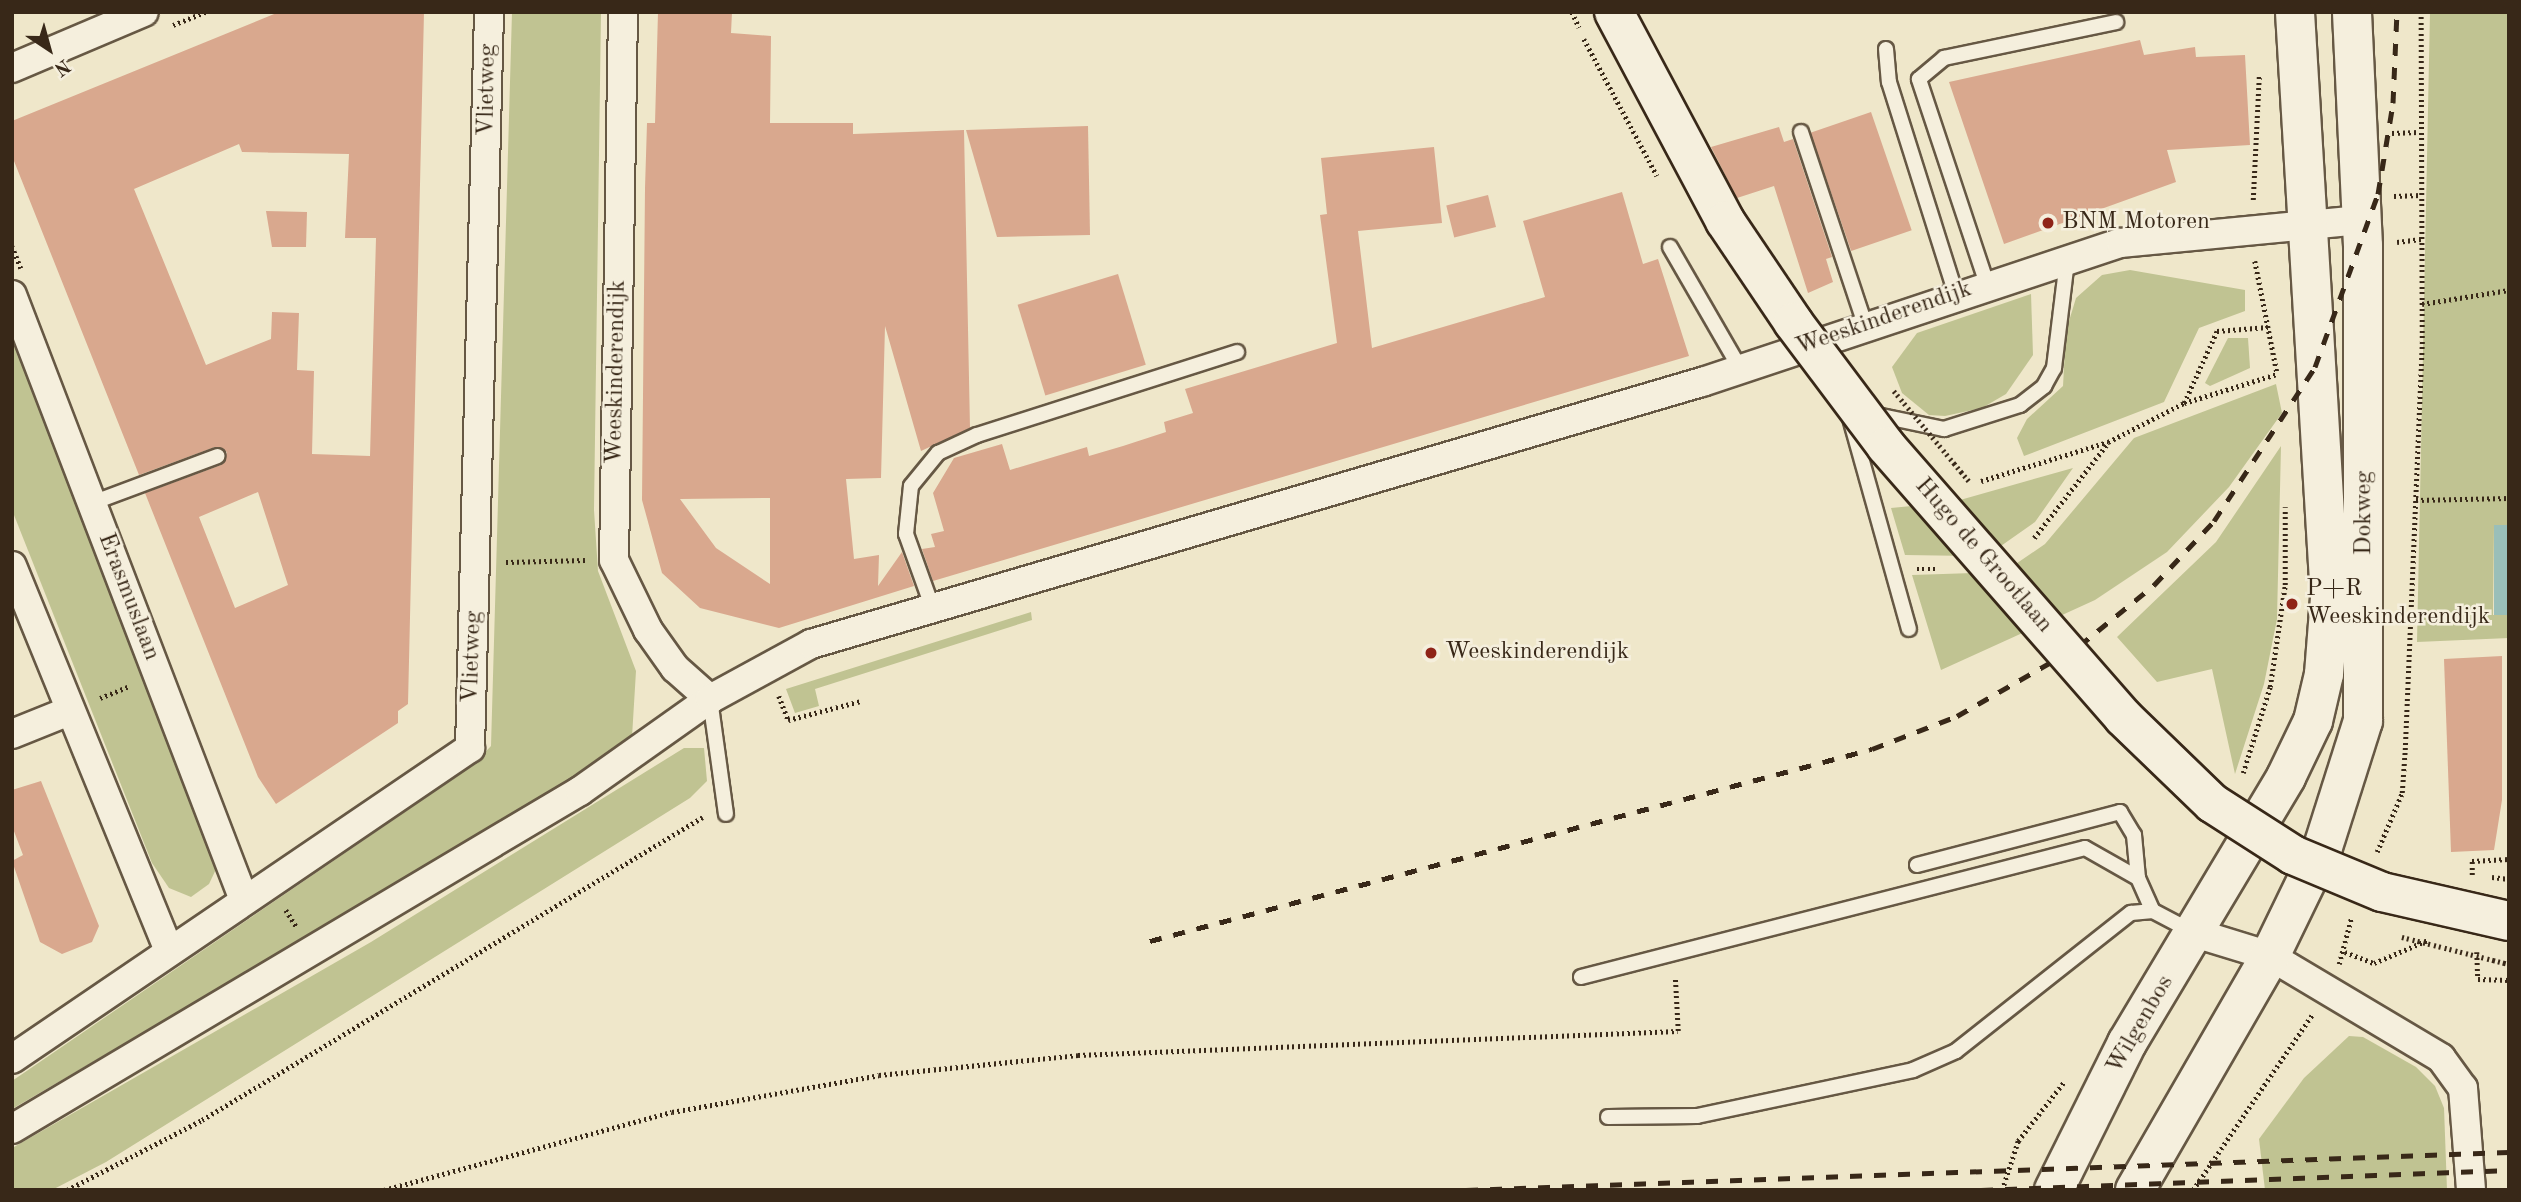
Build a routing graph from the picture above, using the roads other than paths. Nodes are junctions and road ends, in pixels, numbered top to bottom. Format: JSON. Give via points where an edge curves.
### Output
{"nodes":[{"id":1,"x":144,"y":12,"type":"edge"},
{"id":2,"x":489,"y":12,"type":"edge"},
{"id":3,"x":623,"y":12,"type":"edge"},
{"id":4,"x":1614,"y":12,"type":"edge"},
{"id":5,"x":2295,"y":12,"type":"edge"},
{"id":6,"x":2352,"y":12,"type":"edge"},
{"id":7,"x":103,"y":20,"type":"edge"},
{"id":8,"x":2116,"y":22,"type":"dead end"},
{"id":9,"x":1886,"y":49,"type":"dead end"},
{"id":10,"x":12,"y":68,"type":"edge"},
{"id":11,"x":1801,"y":132,"type":"dead end"},
{"id":12,"x":2362,"y":220,"type":"junction"},
{"id":13,"x":2308,"y":224,"type":"junction"},
{"id":14,"x":1670,"y":247,"type":"dead end"},
{"id":15,"x":2067,"y":261,"type":"junction"},
{"id":16,"x":1987,"y":284,"type":"junction"},
{"id":17,"x":1956,"y":293,"type":"junction"},
{"id":18,"x":12,"y":295,"type":"edge"},
{"id":19,"x":1865,"y":324,"type":"junction"},
{"id":20,"x":1828,"y":337,"type":"junction"},
{"id":21,"x":1237,"y":352,"type":"dead end"},
{"id":22,"x":1740,"y":368,"type":"junction"},
{"id":23,"x":1844,"y":397,"type":"junction"},
{"id":24,"x":218,"y":456,"type":"dead end"},
{"id":25,"x":92,"y":503,"type":"junction"},
{"id":26,"x":12,"y":566,"type":"edge"},
{"id":27,"x":933,"y":609,"type":"junction"},
{"id":28,"x":1909,"y":629,"type":"dead end"},
{"id":29,"x":710,"y":699,"type":"junction"},
{"id":30,"x":69,"y":710,"type":"junction"},
{"id":31,"x":12,"y":734,"type":"edge"},
{"id":32,"x":725,"y":808,"type":"road end"},
{"id":33,"x":1917,"y":865,"type":"dead end"},
{"id":34,"x":2138,"y":878,"type":"junction"},
{"id":35,"x":244,"y":900,"type":"junction"},
{"id":36,"x":2153,"y":911,"type":"junction"},
{"id":37,"x":2509,"y":922,"type":"edge"},
{"id":38,"x":2195,"y":933,"type":"junction"},
{"id":39,"x":169,"y":950,"type":"junction"},
{"id":40,"x":2270,"y":956,"type":"junction"},
{"id":41,"x":1581,"y":977,"type":"dead end"},
{"id":42,"x":12,"y":1059,"type":"edge"},
{"id":43,"x":1608,"y":1117,"type":"dead end"},
{"id":44,"x":12,"y":1129,"type":"edge"},
{"id":45,"x":2054,"y":1190,"type":"edge"},
{"id":46,"x":2135,"y":1190,"type":"edge"},
{"id":47,"x":2471,"y":1190,"type":"edge"}],
"edges":[{"from":1,"to":7,"type":"street"},
{"from":2,"to":35,"type":"street","name":"Vlietweg","via":[[470,748]]},
{"from":3,"to":29,"type":"street","name":"Weeskinderendijk","via":[[614,559],[648,630],[675,668]]},
{"from":4,"to":37,"type":"main road","name":"Hugo de Grootlaan","bridge":true,"via":[[1719,210],[1793,322],[1886,446],[2123,717],[2212,803],[2293,855],[2382,892]]},
{"from":5,"to":13,"type":"main road","name":"Dokweg"},
{"from":6,"to":12,"type":"main road","name":"Dokweg"},
{"from":7,"to":10,"type":"street"},
{"from":8,"to":16,"type":"lane","via":[[1944,58],[1919,79]]},
{"from":9,"to":17,"type":"lane","via":[[1889,82]]},
{"from":11,"to":19,"type":"lane"},
{"from":12,"to":13,"type":"street","name":"Weeskinderendijk"},
{"from":12,"to":40,"type":"main road","name":"Dokweg","via":[[2363,721],[2323,847]]},
{"from":13,"to":15,"type":"street","name":"Weeskinderendijk","via":[[2171,234]]},
{"from":13,"to":38,"type":"main road","name":"Dokweg","via":[[2330,598],[2324,674],[2312,721],[2286,777]]},
{"from":14,"to":22,"type":"lane"},
{"from":15,"to":16,"type":"street","name":"Weeskinderendijk"},
{"from":15,"to":23,"type":"lane","via":[[2054,368],[2043,386],[2020,405],[1944,429],[1877,417]]},
{"from":16,"to":17,"type":"street","name":"Weeskinderendijk"},
{"from":17,"to":19,"type":"street","name":"Weeskinderendijk"},
{"from":18,"to":25,"type":"street","name":"Erasmuslaan"},
{"from":19,"to":20,"type":"street","name":"Weeskinderendijk"},
{"from":20,"to":22,"type":"street","name":"Weeskinderendijk"},
{"from":20,"to":23,"type":"lane"},
{"from":21,"to":27,"type":"lane","via":[[977,435],[938,453],[911,486],[906,534]]},
{"from":22,"to":27,"type":"street","name":"Weeskinderendijk"},
{"from":23,"to":28,"type":"lane"},
{"from":24,"to":25,"type":"lane"},
{"from":25,"to":35,"type":"street","name":"Erasmuslaan"},
{"from":26,"to":30,"type":"street"},
{"from":27,"to":29,"type":"street","name":"Weeskinderendijk","via":[[810,645]]},
{"from":29,"to":32,"type":"lane"},
{"from":29,"to":44,"type":"street","name":"Weeskinderendijk","via":[[580,791]]},
{"from":30,"to":31,"type":"street"},
{"from":30,"to":39,"type":"street"},
{"from":33,"to":34,"type":"lane","via":[[2117,812],[2134,835]]},
{"from":34,"to":36,"type":"lane"},
{"from":34,"to":41,"type":"lane","via":[[2085,848]]},
{"from":35,"to":39,"type":"street","name":"Vlietweg"},
{"from":36,"to":38,"type":"lane"},
{"from":36,"to":43,"type":"lane","via":[[2130,913],[2111,926],[1971,1040],[1929,1065],[1697,1116]]},
{"from":38,"to":40,"type":"street"},
{"from":38,"to":45,"type":"main road","name":"Wilgenbos","via":[[2127,1042]]},
{"from":39,"to":42,"type":"street","name":"Vlietweg"},
{"from":40,"to":46,"type":"main road"},
{"from":40,"to":47,"type":"street","via":[[2441,1058],[2463,1088]]}]}
